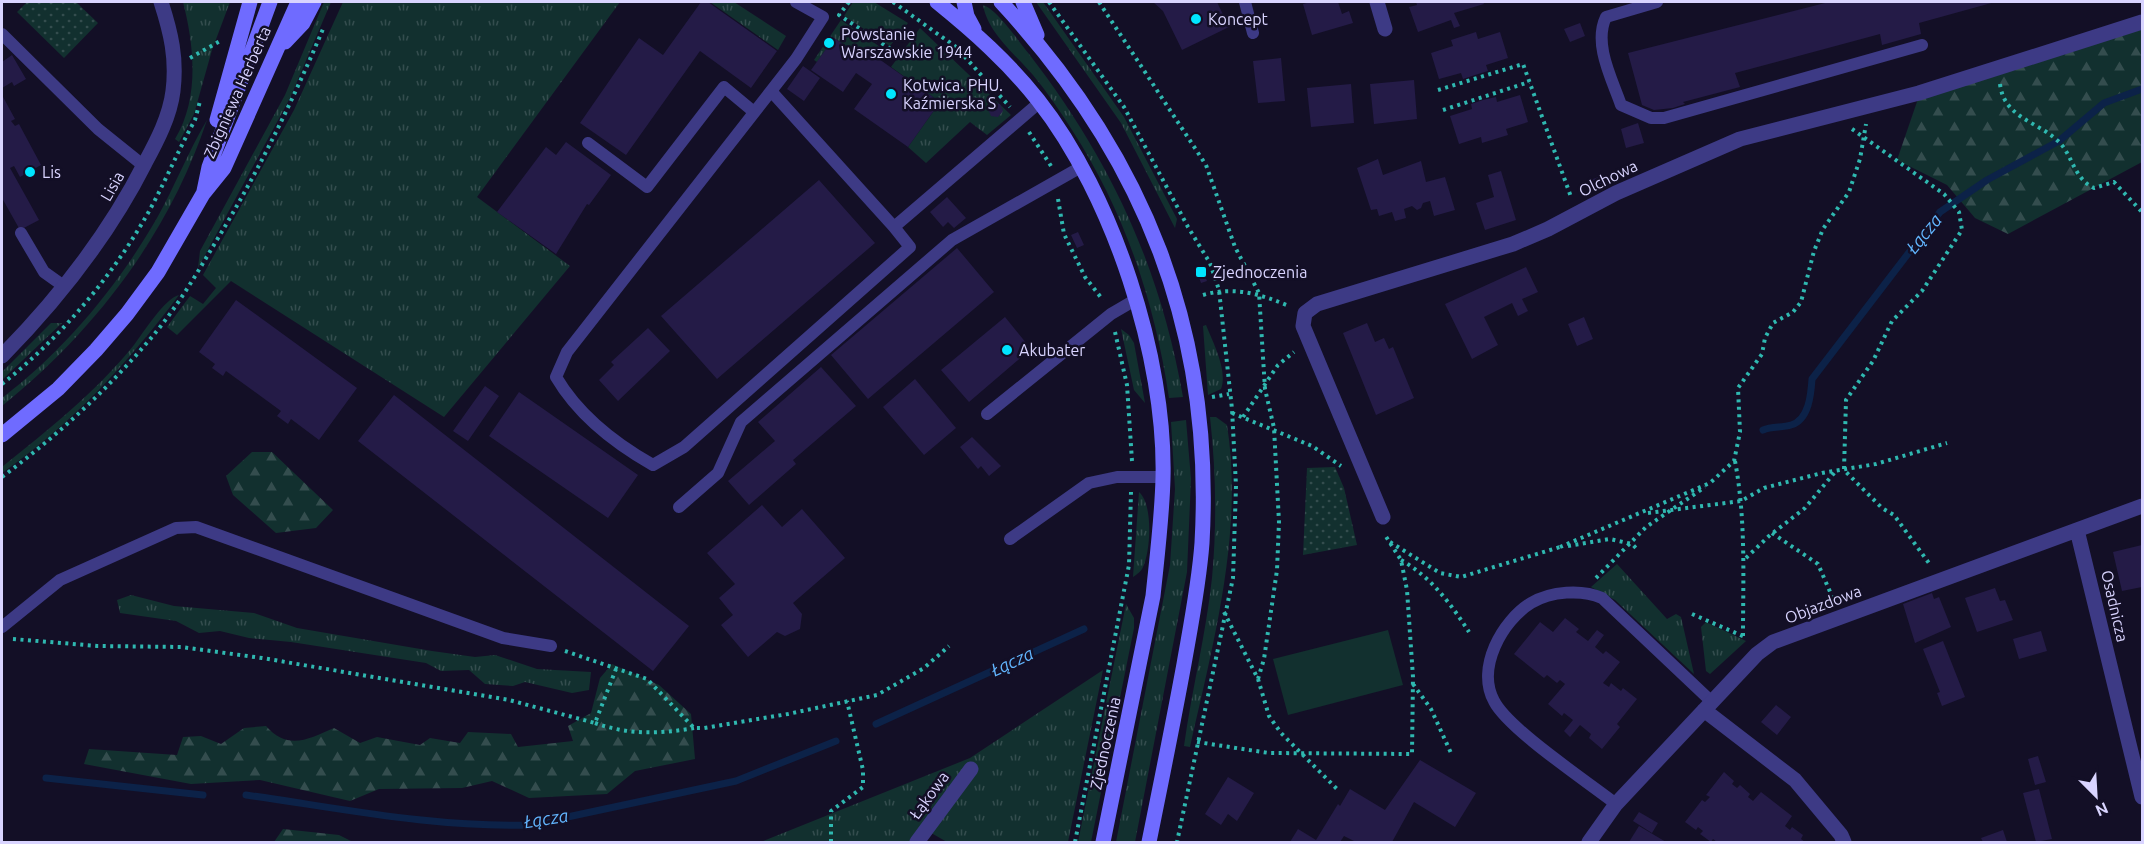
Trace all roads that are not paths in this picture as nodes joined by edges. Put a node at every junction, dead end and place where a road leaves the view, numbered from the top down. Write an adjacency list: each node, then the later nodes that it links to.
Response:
1 (162, 2): 27 (street, Lisia)
2 (250, 2): 26 (main road)
3 (270, 2): 26 (main road, Zbigniewa Herberta)
4 (298, 2): 21 (main road, Zbigniewa Herberta)
5 (314, 2): 21 (main road)
6 (796, 2): 22 (lane)
7 (937, 2): 18 (main road, Zjednoczenia)
8 (964, 2): 18 (main road)
9 (1001, 2): 19 (main road)
10 (1023, 2): 19 (main road)
11 (1245, 2): 16 (lane)
12 (1377, 2): 15 (street)
13 (1657, 2): 20 (lane)
14 (2142, 22): 40 (street, Olchowa)
15 (1385, 29)
16 (1253, 33)
17 (2, 34): 27 (lane)
18 (977, 34): 23 (main road, Zjednoczenia)
19 (1040, 43): 51 (main road)
20 (1922, 45)
21 (275, 53): 29 (main road, Zbigniewa Herberta)
22 (771, 91): 24 (lane); 30 (lane)
23 (1040, 102): 28 (main road, Zjednoczenia); 30 (lane)
24 (754, 112): 25 (lane); 30 (lane)
25 (588, 143)
26 (216, 146): 29 (main road, Zbigniewa Herberta)
27 (144, 166): 32 (street, Lisia)
28 (1081, 166): 33 (main road, Zjednoczenia); 39 (lane)
29 (204, 194): 36 (main road, Zbigniewa Herberta)
30 (894, 227)
31 (21, 233): 32 (lane)
32 (64, 287): 34 (street, Lisia)
33 (1135, 300): 35 (lane); 37 (main road, Zjednoczenia)
34 (2, 356)
35 (987, 414)
36 (2, 435)
37 (1163, 477): 42 (lane); 50 (main road, Zjednoczenia)
38 (2142, 506): 41 (street, Objazdowa)
39 (679, 507)
40 (1382, 523)
41 (2077, 530): 45 (street, Objazdowa); 47 (street, Osadnicza)
42 (1010, 539)
43 (2, 627): 44 (lane)
44 (551, 646)
45 (1708, 706): 48 (street, Objazdowa); 48 (lane); 53 (street)
46 (971, 769): 49 (street, Łąkowa)
47 (2142, 797)
48 (1616, 804): 52 (street, Objazdowa)
49 (917, 843)
50 (1103, 843)
51 (1149, 843)
52 (1589, 843)
53 (1844, 843)

